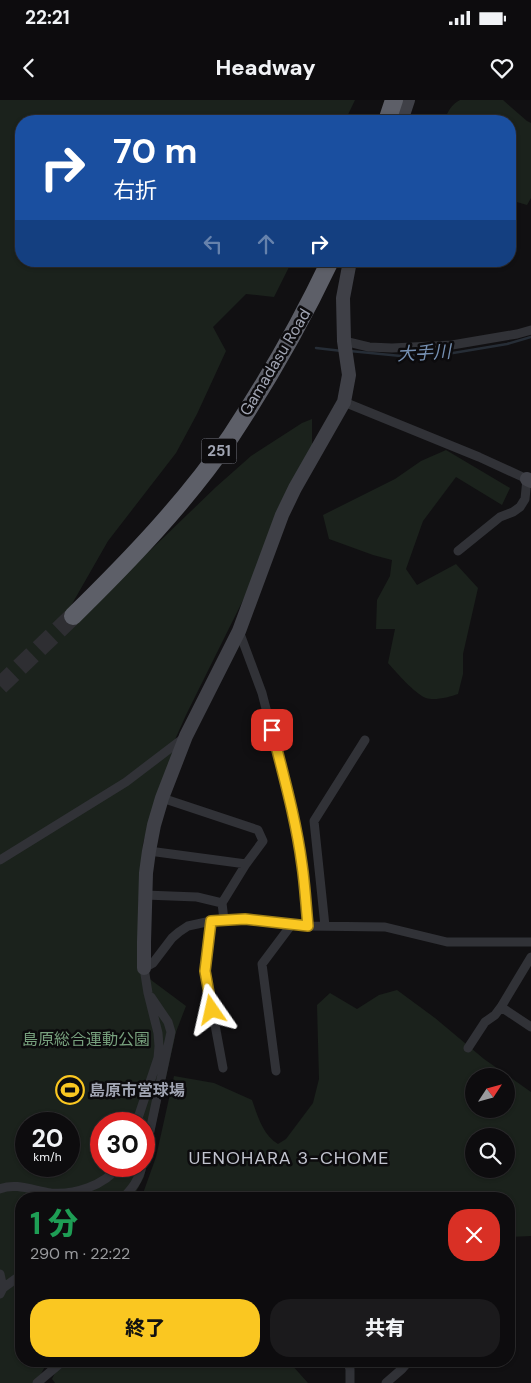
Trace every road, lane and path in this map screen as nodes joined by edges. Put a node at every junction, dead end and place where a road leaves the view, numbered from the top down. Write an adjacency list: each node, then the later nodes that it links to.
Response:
1 (394, 100): 3 (highway)
2 (408, 100): 4 (street)
3 (389, 115)
4 (403, 115)
5 (327, 267): 12 (highway, Gamadasu Road / 251)
6 (349, 267): 8 (street)
7 (531, 330): 8 (street)
8 (345, 348): 9 (street)
9 (344, 402): 10 (street); 13 (street)
10 (529, 480): 11 (street)
11 (458, 551)
12 (73, 616)
13 (240, 631): 14 (street); 25 (street)
14 (186, 736): 16 (street); 18 (street)
15 (365, 740): 26 (street)
16 (162, 798): 17 (street); 19 (street)
17 (149, 851): 19 (street); 20 (street)
18 (0, 860)
19 (246, 864): 21 (street)
20 (145, 895): 21 (street); 29 (street)
21 (222, 903): 22 (street)
22 (224, 920): 23 (street); 24 (street)
23 (211, 921): 29 (street); 34 (street)
24 (292, 924): 25 (street); 35 (street)
25 (308, 926): 26 (street)
26 (325, 926): 27 (street)
27 (531, 942)
28 (531, 957): 31 (street)
29 (144, 968): 30 (street)
30 (148, 993): 36 (street); 37 (street)
31 (501, 1007): 32 (street); 33 (street)
32 (531, 1027)
33 (468, 1048)
34 (223, 1068)
35 (276, 1071)
36 (140, 1112)
37 (154, 1112)
38 (108, 1177): 42 (street)
39 (139, 1177): 43 (street)
40 (0, 1189): 41 (street)
41 (46, 1192)
42 (70, 1192)
43 (128, 1192)
44 (0, 1274): 46 (street)
45 (15, 1282): 46 (street)
46 (2, 1291)
47 (56, 1367): 50 (street)
48 (349, 1367): 51 (street)
49 (403, 1367): 52 (street)
50 (39, 1382)
51 (350, 1383)
52 (386, 1383)

